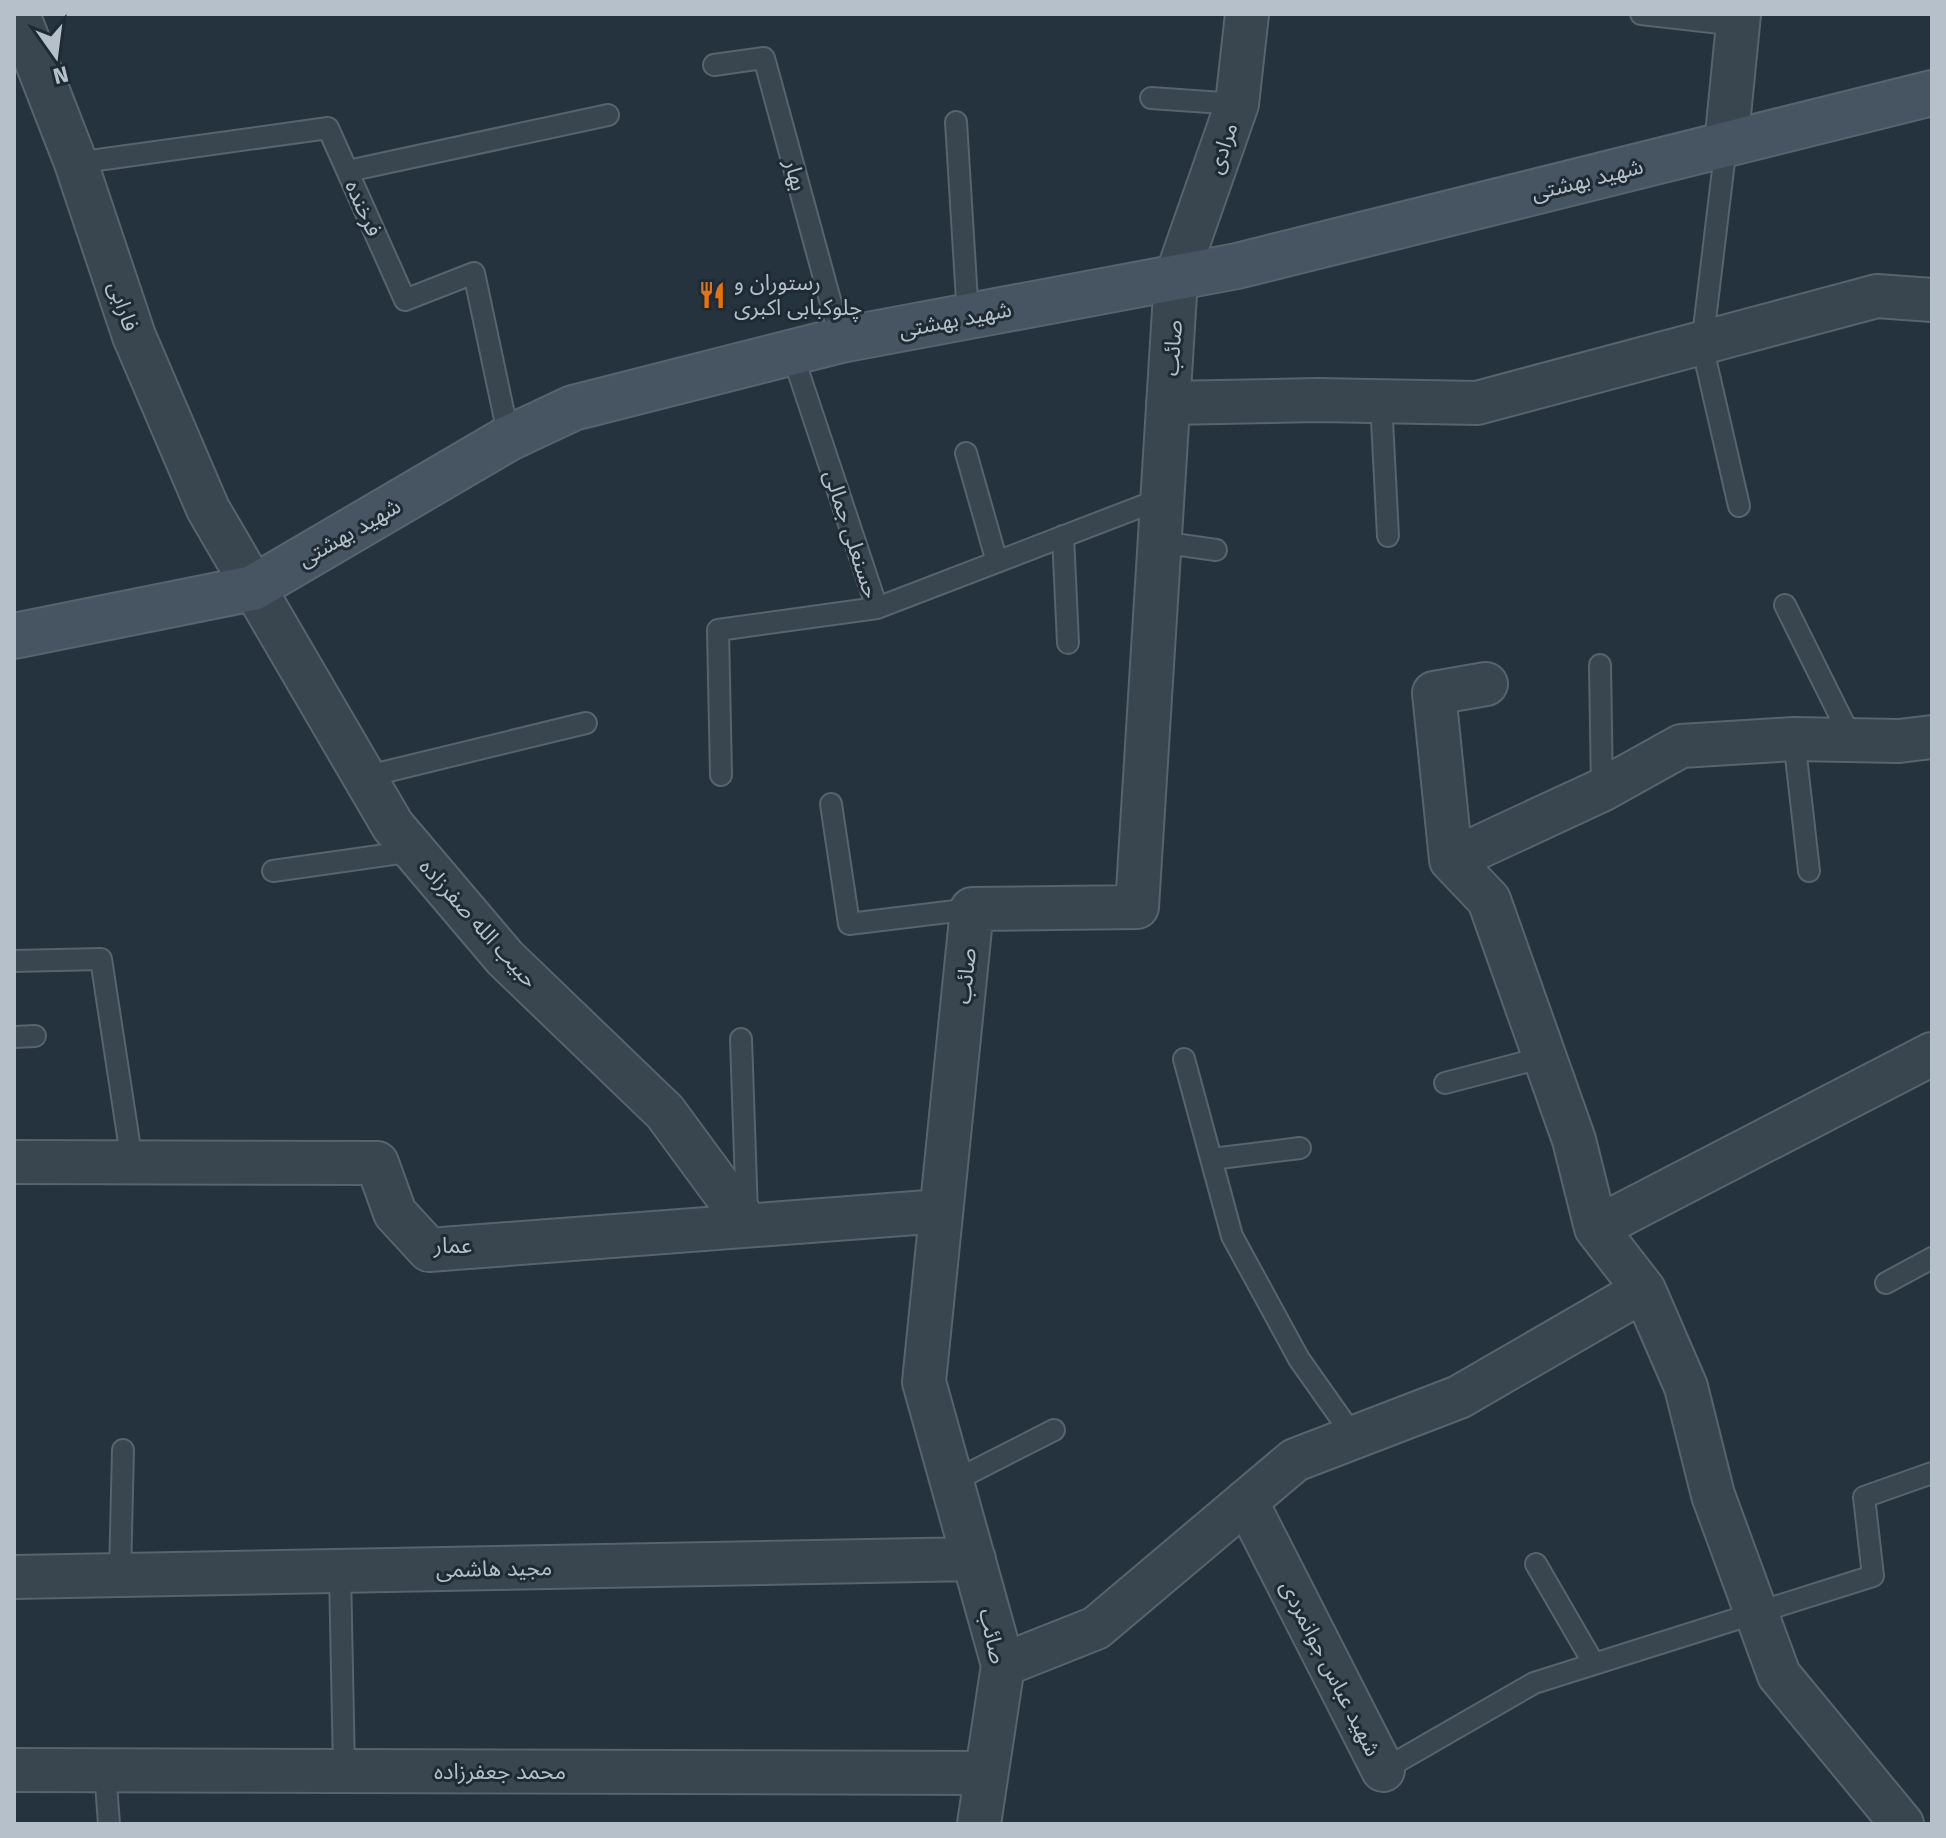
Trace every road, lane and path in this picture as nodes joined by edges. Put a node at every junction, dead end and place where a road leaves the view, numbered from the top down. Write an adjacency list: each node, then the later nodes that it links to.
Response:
1 (18, 14): 12 (street, فارابی)
2 (1247, 14): 8 (street, مرادی)
3 (1641, 14): 4 (lane)
4 (1738, 20): 11 (street)
5 (714, 65): 17 (lane, بهار)
6 (1932, 93): 11 (street, شهید بهشتی)
7 (1151, 98): 8 (lane)
8 (1237, 104): 14 (street, مرادی)
9 (608, 115): 13 (lane)
10 (956, 122): 16 (lane)
11 (1726, 145): 14 (street, شهید بهشتی); 18 (lane)
12 (76, 163): 13 (lane, فرخنده); 31 (street, فارابی)
13 (348, 171): 22 (lane, فرخنده)
14 (1176, 278): 16 (street, شهید بهشتی); 21 (street, صائب)
15 (1932, 300): 18 (street)
16 (968, 317): 17 (street, شهید بهشتی)
17 (841, 340): 19 (street, شهید بهشتی)
18 (1702, 345): 20 (street); 25 (lane)
19 (792, 353): 22 (street, شهید بهشتی); 33 (lane, حسنعلی جمالی)
20 (1381, 401): 21 (street); 27 (lane)
21 (1168, 403): 24 (street, صائب)
22 (509, 438): 31 (street, شهید بهشتی)
23 (966, 453): 30 (lane)
24 (1163, 498): 26 (lane); 28 (street, صائب)
25 (1739, 506)
26 (1063, 536): 30 (lane); 35 (lane)
27 (1388, 536)
28 (1160, 542): 29 (lane); 50 (street, صائب)
29 (1216, 550)
30 (997, 562): 33 (lane)
31 (253, 588): 34 (street, شهید بهشتی); 43 (street, حبیب الله صفرزاده)
32 (1785, 605): 41 (lane)
33 (877, 608): 42 (lane, حسنعلی جمالی)
34 (14, 636)
35 (1068, 643)
36 (1600, 665): 44 (lane)
37 (1486, 684): 47 (street)
38 (586, 723): 43 (lane)
39 (1932, 737): 41 (street)
40 (1794, 739): 41 (street); 44 (street); 49 (lane)
41 (1852, 740)
42 (721, 775)
43 (364, 777): 46 (street, حبیب الله صفرزاده)
44 (1602, 790): 47 (street)
45 (831, 804): 50 (lane)
46 (414, 851): 48 (lane); 62 (street, حبیب الله صفرزاده)
47 (1451, 860): 54 (street)
48 (273, 871)
49 (1809, 871)
50 (972, 909): 61 (street, صائب)
51 (14, 961): 60 (lane)
52 (741, 1039): 62 (lane)
53 (1932, 1054): 63 (street)
54 (1545, 1057): 56 (lane); 63 (street)
55 (1184, 1059): 58 (lane)
56 (1445, 1083)
57 (1300, 1148): 58 (lane)
58 (1212, 1159): 68 (lane)
59 (14, 1162): 60 (street, عمار)
60 (132, 1162): 62 (street, عمار)
61 (941, 1211): 62 (street, عمار); 71 (street, صائب)
62 (748, 1225)
63 (1596, 1228): 66 (street)
64 (1932, 1258): 65 (lane)
65 (1886, 1283)
66 (1644, 1290): 68 (street); 78 (street)
67 (1054, 1430): 71 (lane)
68 (1354, 1437): 72 (street)
69 (123, 1450): 76 (lane)
70 (1932, 1473): 78 (lane, شهید عباس جوانمردی)
71 (952, 1482): 73 (street, صائب)
72 (1246, 1501): 80 (street); 83 (street, شهید عباس جوانمردی)
73 (974, 1559): 75 (street, مجید هاشمی); 80 (street, صائب)
74 (1536, 1564): 79 (lane)
75 (340, 1571): 76 (street, مجید هاشمی); 84 (lane)
76 (120, 1575): 77 (street, مجید هاشمی)
77 (14, 1577)
78 (1757, 1613): 79 (lane, شهید عباس جوانمردی); 89 (street)
79 (1594, 1664): 83 (lane, شهید عباس جوانمردی)
80 (1003, 1665): 85 (street, صائب)
81 (14, 1770): 82 (street, محمد جعفرزاده)
82 (105, 1770): 84 (street, محمد جعفرزاده); 87 (lane)
83 (1383, 1770)
84 (344, 1771): 85 (street, محمد جعفرزاده)
85 (986, 1773): 88 (street, صائب)
86 (1932, 1817): 90 (street)
87 (109, 1824)
88 (979, 1824)
89 (1902, 1824)
90 (1910, 1824)

